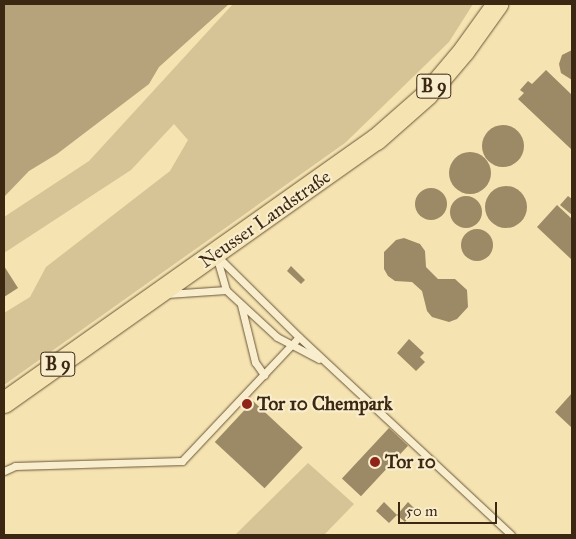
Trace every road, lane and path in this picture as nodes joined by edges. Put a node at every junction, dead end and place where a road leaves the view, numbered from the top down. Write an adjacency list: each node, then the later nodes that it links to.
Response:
1 (497, 4): 2 (main road, Neusser Landstraße / B 9)
2 (216, 254): 3 (lane); 4 (main road, Neusser Landstraße / B 9); 6 (lane)
3 (226, 290): 4 (lane); 5 (lane)
4 (158, 294): 10 (main road, Neusser Landstraße / B 9)
5 (240, 304): 7 (lane); 9 (lane)
6 (299, 337): 7 (lane); 8 (lane)
7 (292, 346): 8 (lane); 9 (lane)
8 (324, 360): 12 (lane)
9 (264, 375): 11 (lane)
10 (4, 402)
11 (4, 471)
12 (511, 535)

